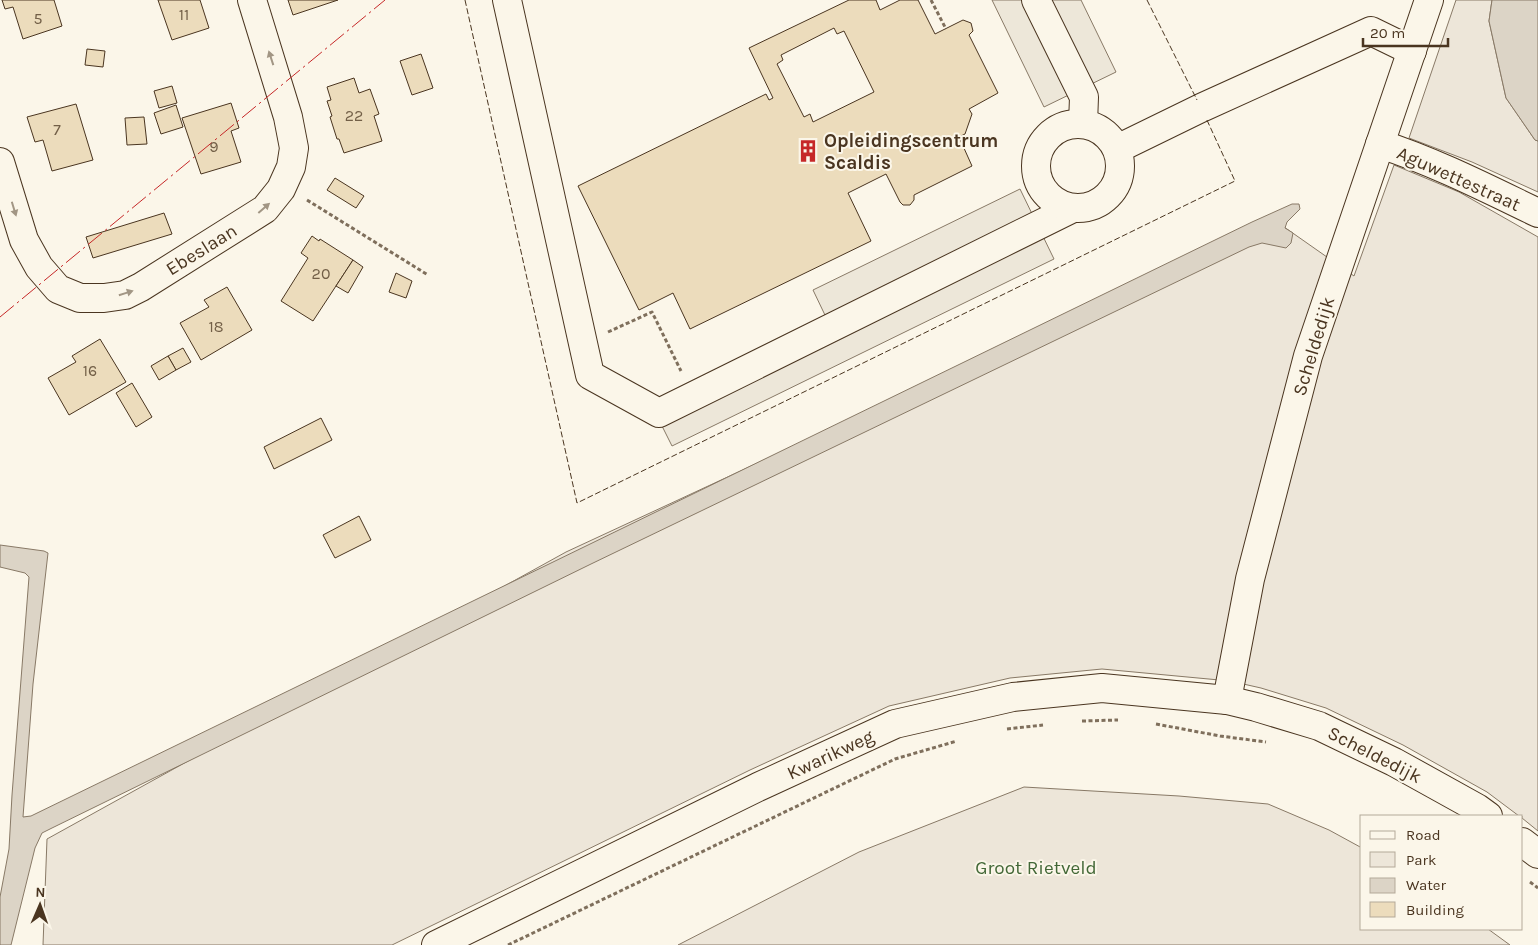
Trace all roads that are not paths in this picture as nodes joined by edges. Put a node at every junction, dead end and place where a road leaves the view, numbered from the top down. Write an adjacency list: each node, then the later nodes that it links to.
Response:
1 (252, 0): 9 (street, Ebeslaan, one-way to 1)
2 (507, 0): 10 (street)
3 (1036, 0): 6 (street)
4 (1429, 0): 5 (street, Scheldedijk)
5 (1412, 51): 7 (street, Scheldedijk); 8 (street)
6 (1083, 124): 8 (street); 10 (street)
7 (1380, 144): 11 (street, Aguwettestraat); 12 (street, Scheldedijk)
8 (1117, 149): 10 (street)
9 (0, 162)
10 (1073, 208)
11 (1538, 213)
12 (1227, 700): 13 (street, Kwarikweg); 17 (street, Kwarikweg)
13 (1256, 706): 14 (street, Scheldedijk)
14 (1486, 815)
15 (1523, 843): 16 (street)
16 (1538, 854)
17 (436, 945)

